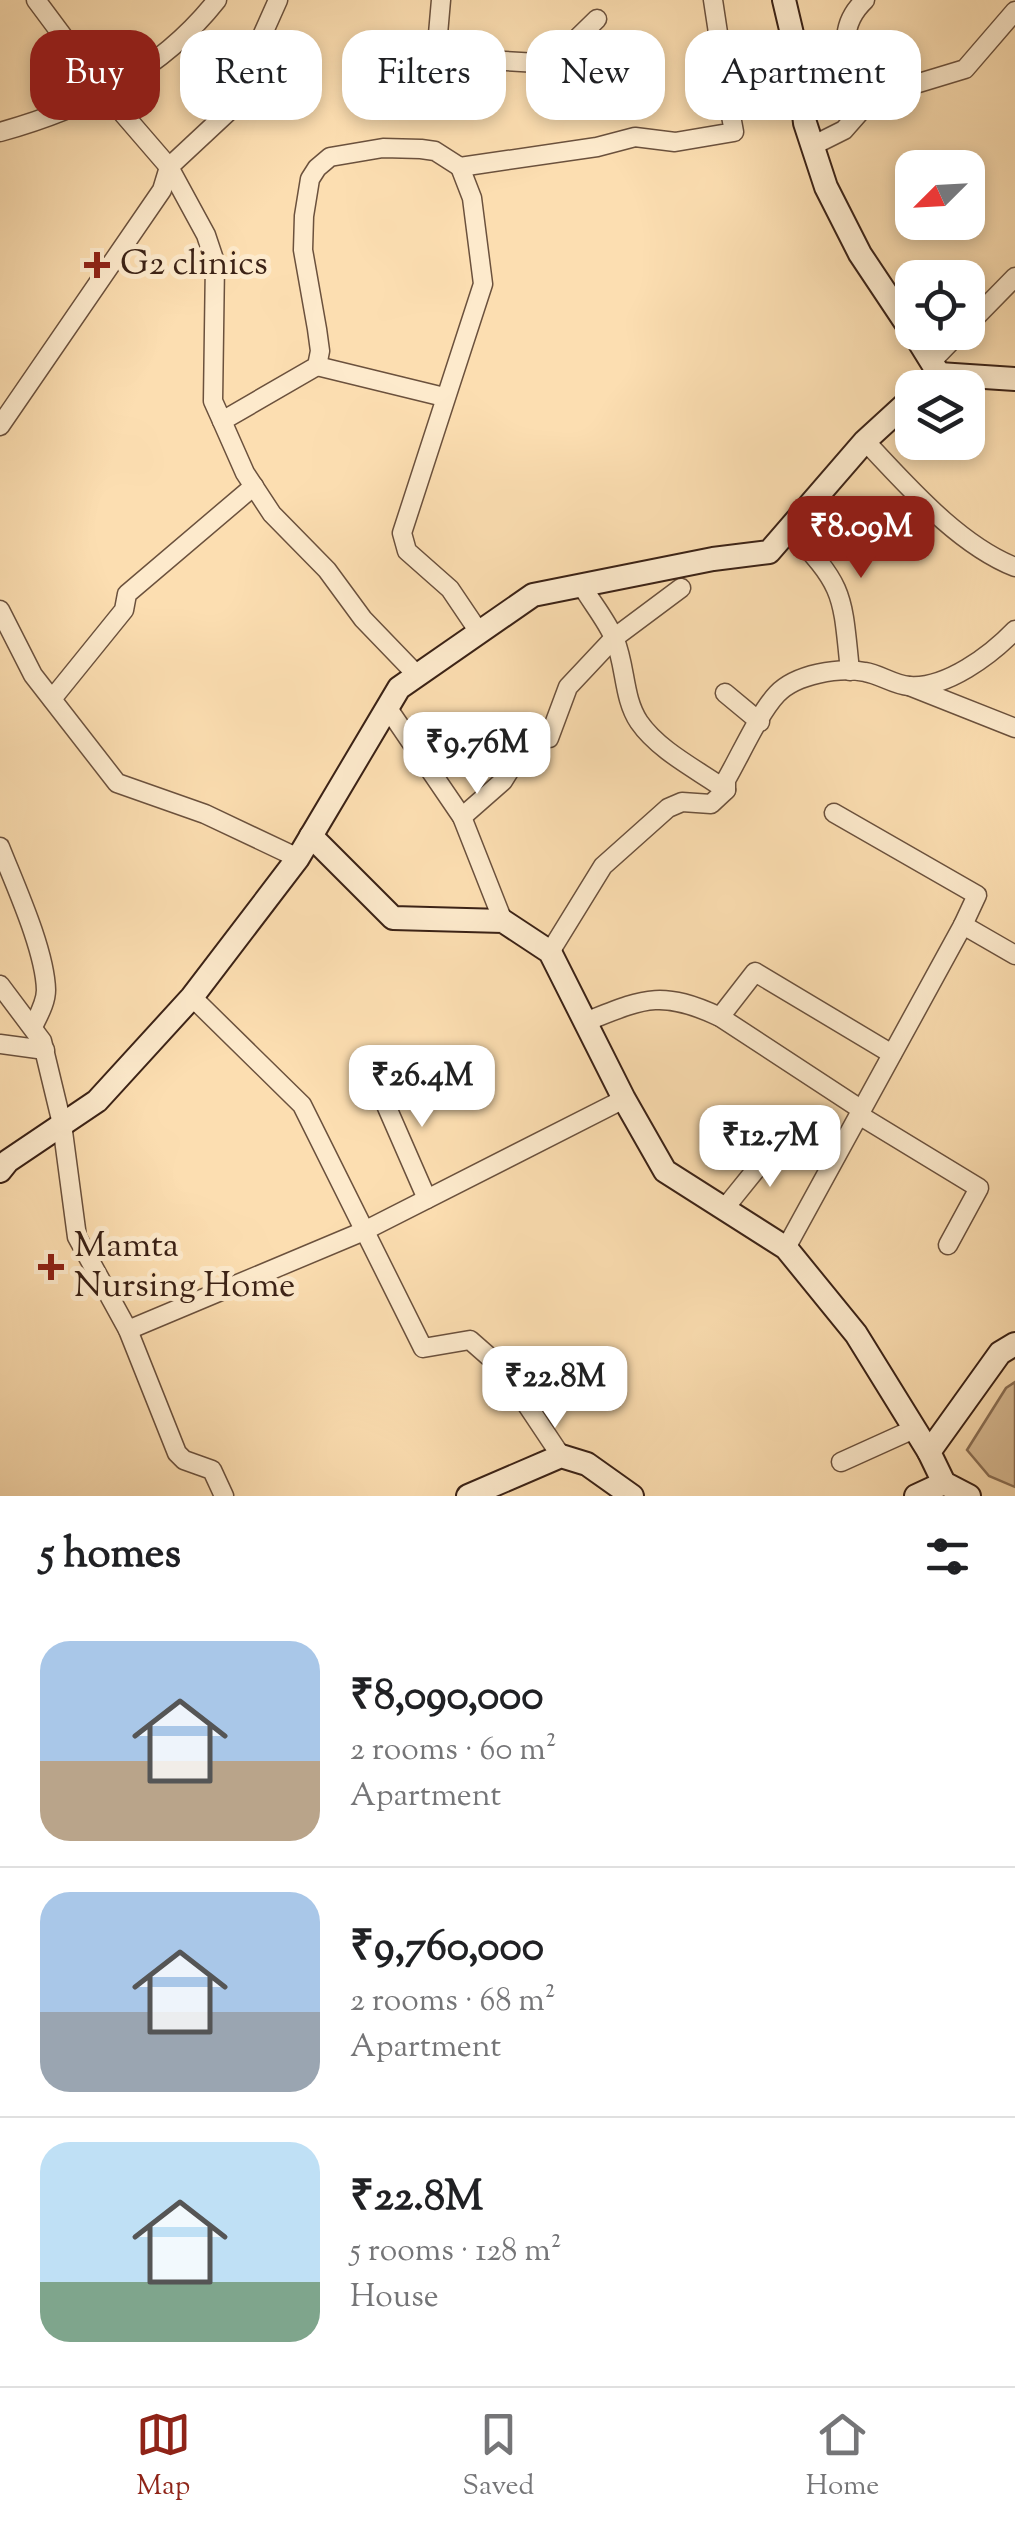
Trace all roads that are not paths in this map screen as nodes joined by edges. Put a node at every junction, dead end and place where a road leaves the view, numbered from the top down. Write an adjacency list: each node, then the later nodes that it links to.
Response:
1 (36, 0): 10 (street)
2 (217, 0): 14 (street)
3 (278, 0): 24 (street)
4 (441, 0): 9 (street)
5 (714, 0): 11 (street)
6 (784, 0): 12 (street)
7 (866, 0): 13 (street)
8 (1015, 11): 15 (street)
9 (597, 19)
10 (58, 30)
11 (718, 30)
12 (791, 30)
13 (847, 30)
14 (160, 59)
15 (921, 82)
16 (33, 120): 21 (street)
17 (128, 120): 24 (street)
18 (732, 120): 23 (street)
19 (805, 120): 22 (street)
20 (853, 120): 22 (street)
21 (0, 132)
22 (812, 146): 26 (street)
23 (460, 166): 28 (street); 31 (street)
24 (169, 167): 33 (street); 34 (street)
25 (1015, 277): 27 (street)
26 (895, 306)
27 (985, 308)
28 (317, 366): 31 (street); 33 (street)
29 (985, 378): 30 (street)
30 (1015, 380)
31 (444, 398): 43 (street)
32 (895, 414): 35 (street)
33 (222, 421): 36 (street)
34 (0, 426)
35 (865, 441): 37 (street); 38 (street)
36 (254, 486): 46 (street); 49 (street)
37 (789, 529): 39 (street); 45 (street)
38 (1015, 567)
39 (582, 586): 43 (street); 44 (street)
40 (681, 588): 44 (street)
41 (0, 611): 49 (street)
42 (1015, 630): 47 (street)
43 (480, 632): 46 (street)
44 (614, 638): 53 (street); 55 (street)
45 (850, 672): 47 (street); 51 (street)
46 (417, 675): 50 (street)
47 (909, 686): 52 (street)
48 (725, 693): 51 (street)
49 (52, 699): 58 (street)
50 (387, 707): 55 (street); 56 (street)
51 (760, 722): 53 (street)
52 (1015, 728)
53 (726, 790): 61 (street)
54 (834, 814): 60 (street)
55 (462, 817): 59 (street)
56 (312, 836): 58 (street); 59 (street)
57 (0, 847): 67 (street)
58 (298, 858): 64 (street)
59 (503, 921): 61 (street)
60 (963, 924): 62 (street); 70 (street)
61 (550, 952): 66 (street)
62 (1015, 955)
63 (0, 985): 67 (street)
64 (192, 997): 74 (street); 79 (street)
65 (720, 1017): 66 (street); 70 (street); 73 (street)
66 (584, 1022): 72 (street)
67 (33, 1027): 69 (street)
68 (0, 1044): 69 (street)
69 (45, 1050): 74 (street)
70 (892, 1054): 73 (street)
71 (374, 1080): 77 (street)
72 (624, 1099): 77 (street); 78 (street)
73 (860, 1112): 80 (street); 81 (street)
74 (62, 1124): 76 (street); 82 (street)
75 (779, 1141): 78 (street)
76 (0, 1171)
77 (426, 1199): 79 (street)
78 (724, 1209): 81 (street)
79 (364, 1230): 82 (street); 86 (street)
80 (948, 1245)
81 (786, 1248): 84 (street)
82 (128, 1330): 89 (street)
83 (1015, 1344): 85 (street)
84 (914, 1429): 85 (street); 87 (street)
85 (929, 1452): 88 (street)
86 (561, 1456): 90 (street); 91 (street)
87 (841, 1462)
88 (944, 1483): 92 (street); 93 (street)
89 (224, 1496)
90 (468, 1496)
91 (632, 1496)
92 (916, 1496)
93 (969, 1496)

